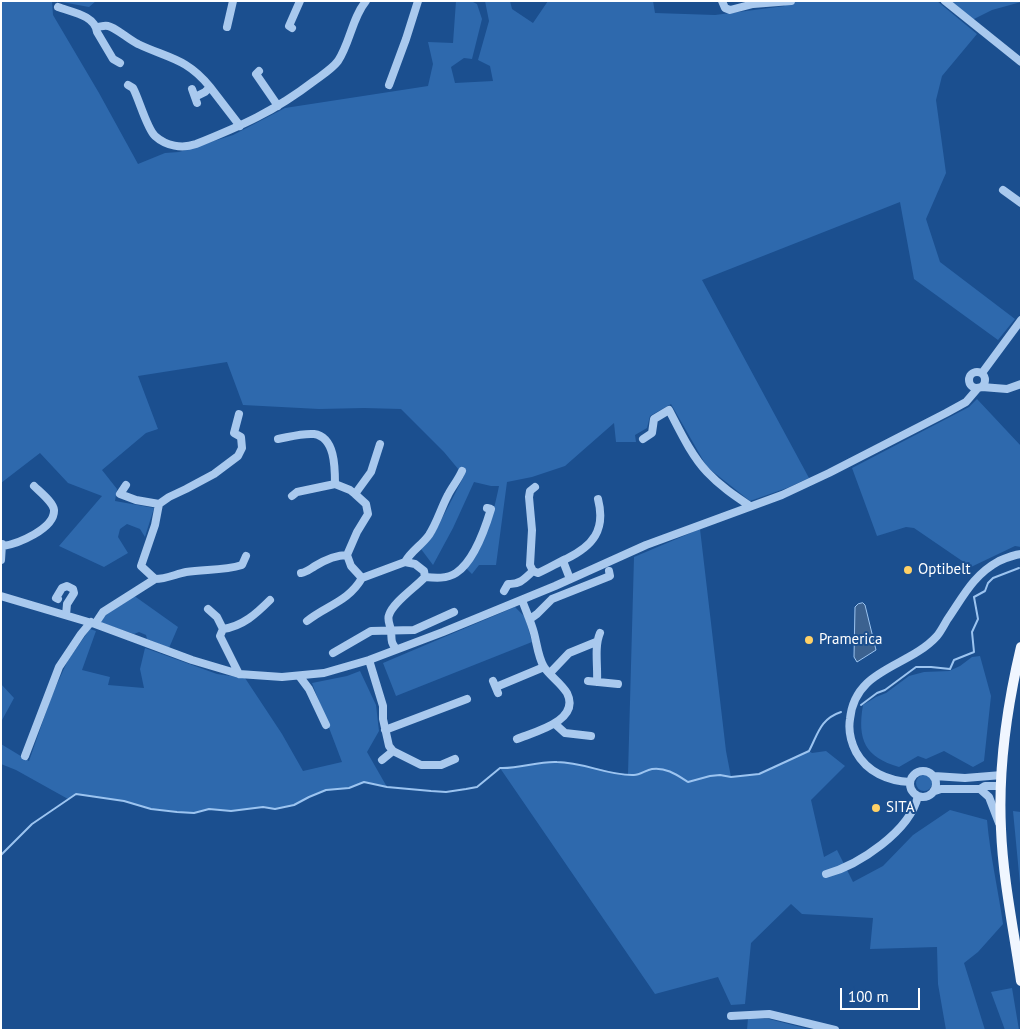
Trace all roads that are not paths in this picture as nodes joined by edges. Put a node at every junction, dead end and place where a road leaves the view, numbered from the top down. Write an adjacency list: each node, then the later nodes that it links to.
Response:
1 (233, 1): 10 (street)
2 (300, 1): 11 (street)
3 (366, 1): 19 (street)
4 (418, 1): 15 (street)
5 (722, 1): 6 (street)
6 (790, 1)
7 (944, 1): 12 (street)
8 (58, 7): 9 (street)
9 (96, 27): 13 (street); 17 (street)
10 (227, 27)
11 (292, 28)
12 (1021, 62)
13 (120, 63)
14 (259, 71): 19 (street)
15 (388, 85)
16 (128, 86): 20 (street)
17 (210, 87): 18 (street); 20 (street)
18 (192, 89)
19 (278, 106): 20 (street)
20 (240, 126)
21 (1003, 190): 22 (street)
22 (1021, 203)
23 (1021, 320): 24 (street)
24 (982, 382): 25 (street); 25 (street); 26 (street); 27 (street)
25 (970, 383): 27 (street)
26 (1021, 384)
27 (955, 407): 43 (street)
28 (238, 414): 42 (street)
29 (278, 439): 33 (street)
30 (643, 439): 43 (street)
31 (380, 444): 37 (street)
32 (462, 471): 51 (street)
33 (336, 484): 37 (street); 39 (street)
34 (126, 485): 42 (street)
35 (34, 486): 38 (street)
36 (535, 488): 52 (street)
37 (355, 494): 47 (street)
38 (43, 496): 41 (street); 45 (street)
39 (292, 496)
40 (598, 499): 50 (street)
41 (36, 502)
42 (159, 504): 57 (street)
43 (750, 506): 58 (street)
44 (487, 508): 55 (street)
45 (2, 544): 49 (street)
46 (1021, 554): 97 (street)
47 (347, 555): 54 (street); 56 (street)
48 (246, 556): 57 (street)
49 (1, 560)
50 (563, 561): 52 (street); 58 (street)
51 (405, 562): 55 (street); 56 (street)
52 (533, 571): 59 (street)
53 (609, 571): 67 (street)
54 (301, 573)
55 (425, 577): 71 (street)
56 (362, 578): 68 (street)
57 (155, 579): 69 (street)
58 (570, 579): 63 (street)
59 (504, 591)
60 (1, 596): 66 (street)
61 (58, 599): 66 (street)
62 (270, 600): 70 (street)
63 (522, 600): 67 (street); 75 (street)
64 (208, 609): 70 (street)
65 (454, 612): 71 (street)
66 (66, 615): 69 (street)
67 (530, 619): 78 (street)
68 (306, 621)
69 (93, 623): 79 (street); 92 (street)
70 (223, 629): 79 (street)
71 (391, 631): 75 (street); 76 (street)
72 (600, 633): 73 (street)
73 (596, 642): 78 (street); 82 (street)
74 (1021, 647): 96 (main road)
75 (396, 649): 77 (street)
76 (333, 653)
77 (369, 660): 80 (street); 88 (street)
78 (547, 670): 84 (street); 86 (street)
79 (239, 674): 80 (street)
80 (300, 677): 87 (street)
81 (588, 681): 82 (street)
82 (597, 682): 83 (street)
83 (618, 684)
84 (496, 687)
85 (467, 699): 88 (street)
86 (555, 724): 89 (street); 90 (street)
87 (326, 725)
88 (385, 730): 91 (street)
89 (591, 736)
90 (516, 739)
91 (393, 752): 93 (street); 94 (street)
92 (25, 756)
93 (455, 759)
94 (382, 760)
95 (934, 776): 96 (street); 97 (street); 99 (street)
96 (1001, 780): 98 (street); 101 (main road)
97 (910, 782): 100 (street)
98 (980, 789): 99 (street); 101 (street)
99 (934, 791): 100 (street)
100 (918, 796): 102 (street)
101 (1001, 828): 103 (main road)
102 (826, 874)
103 (1021, 982)
104 (731, 1016): 105 (street)
105 (835, 1030)

